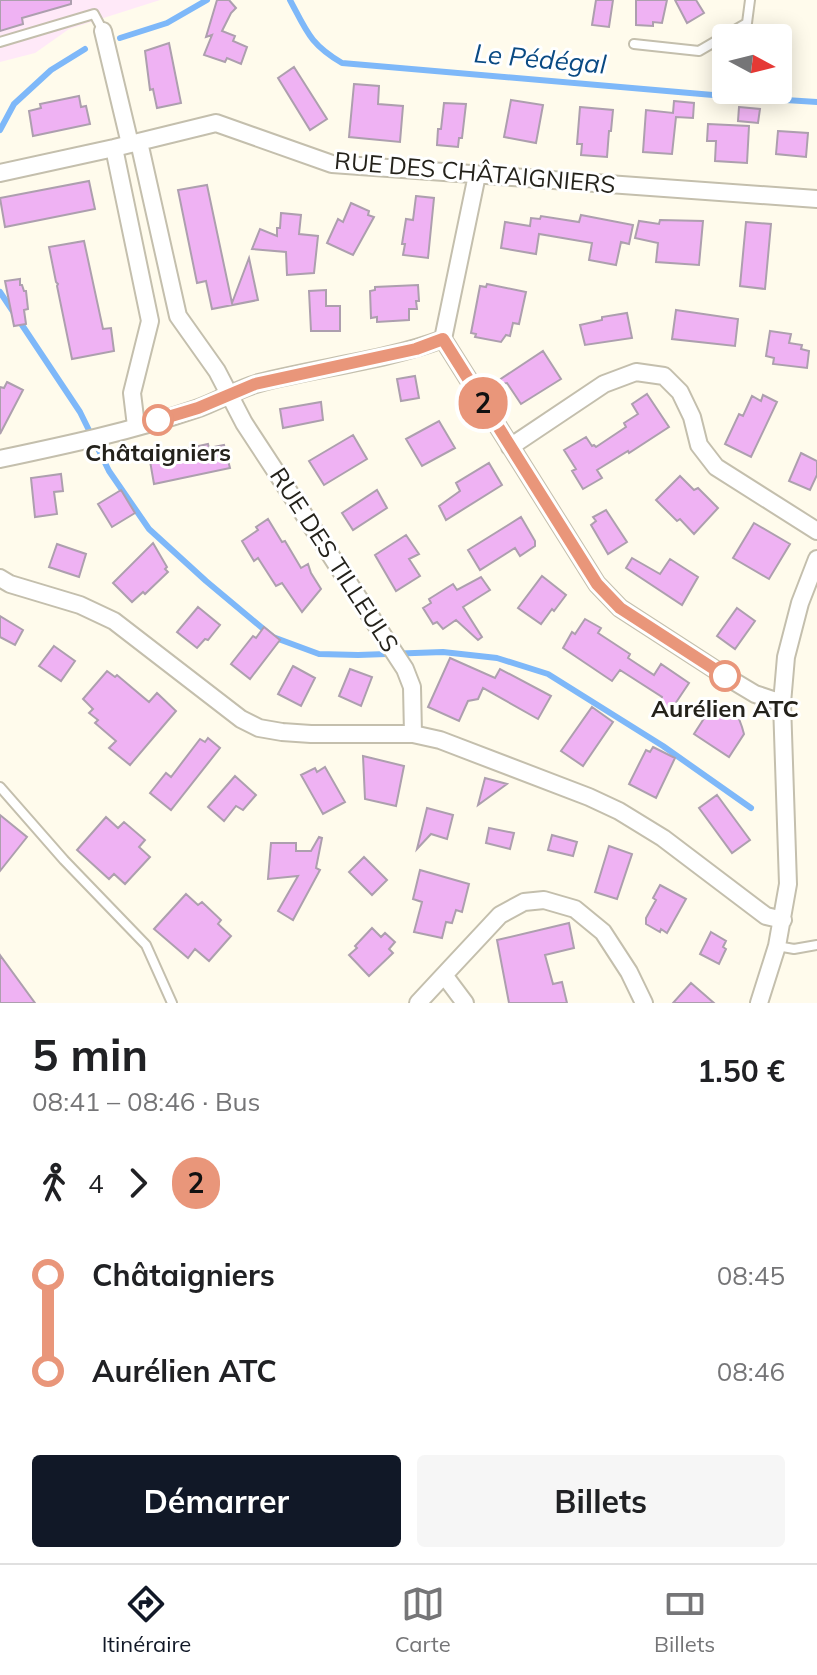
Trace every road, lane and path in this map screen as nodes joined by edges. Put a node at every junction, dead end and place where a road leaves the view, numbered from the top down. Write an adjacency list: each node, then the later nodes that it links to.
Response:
1 (750, 0): 4 (lane)
2 (103, 31): 3 (lane); 5 (street)
3 (0, 42)
4 (634, 44)
5 (128, 145): 6 (street, RUE DES CHÂTAIGNIERS); 7 (street, RUE DES CHÂTAIGNIERS); 9 (street); 10 (street)
6 (0, 173)
7 (477, 175): 8 (street, RUE DES CHÂTAIGNIERS); 11 (street)
8 (817, 199)
9 (178, 316): 10 (street); 12 (street, RUE DES TILLEULS)
10 (150, 321): 13 (street)
11 (443, 339): 12 (street); 14 (street)
12 (229, 394): 13 (street); 20 (street, RUE DES TILLEULS)
13 (136, 426): 15 (street)
14 (510, 447): 16 (street); 19 (street)
15 (0, 459)
16 (817, 531)
17 (817, 559): 19 (street)
18 (0, 578): 20 (street)
19 (782, 703): 22 (street)
20 (413, 734): 22 (street)
21 (0, 787): 26 (lane)
22 (783, 920): 24 (street)
23 (817, 945): 24 (lane)
24 (777, 946): 30 (street)
25 (444, 975): 27 (street); 28 (street); 29 (street)
26 (172, 1003)
27 (418, 1003)
28 (465, 1003)
29 (644, 1003)
30 (759, 1003)

